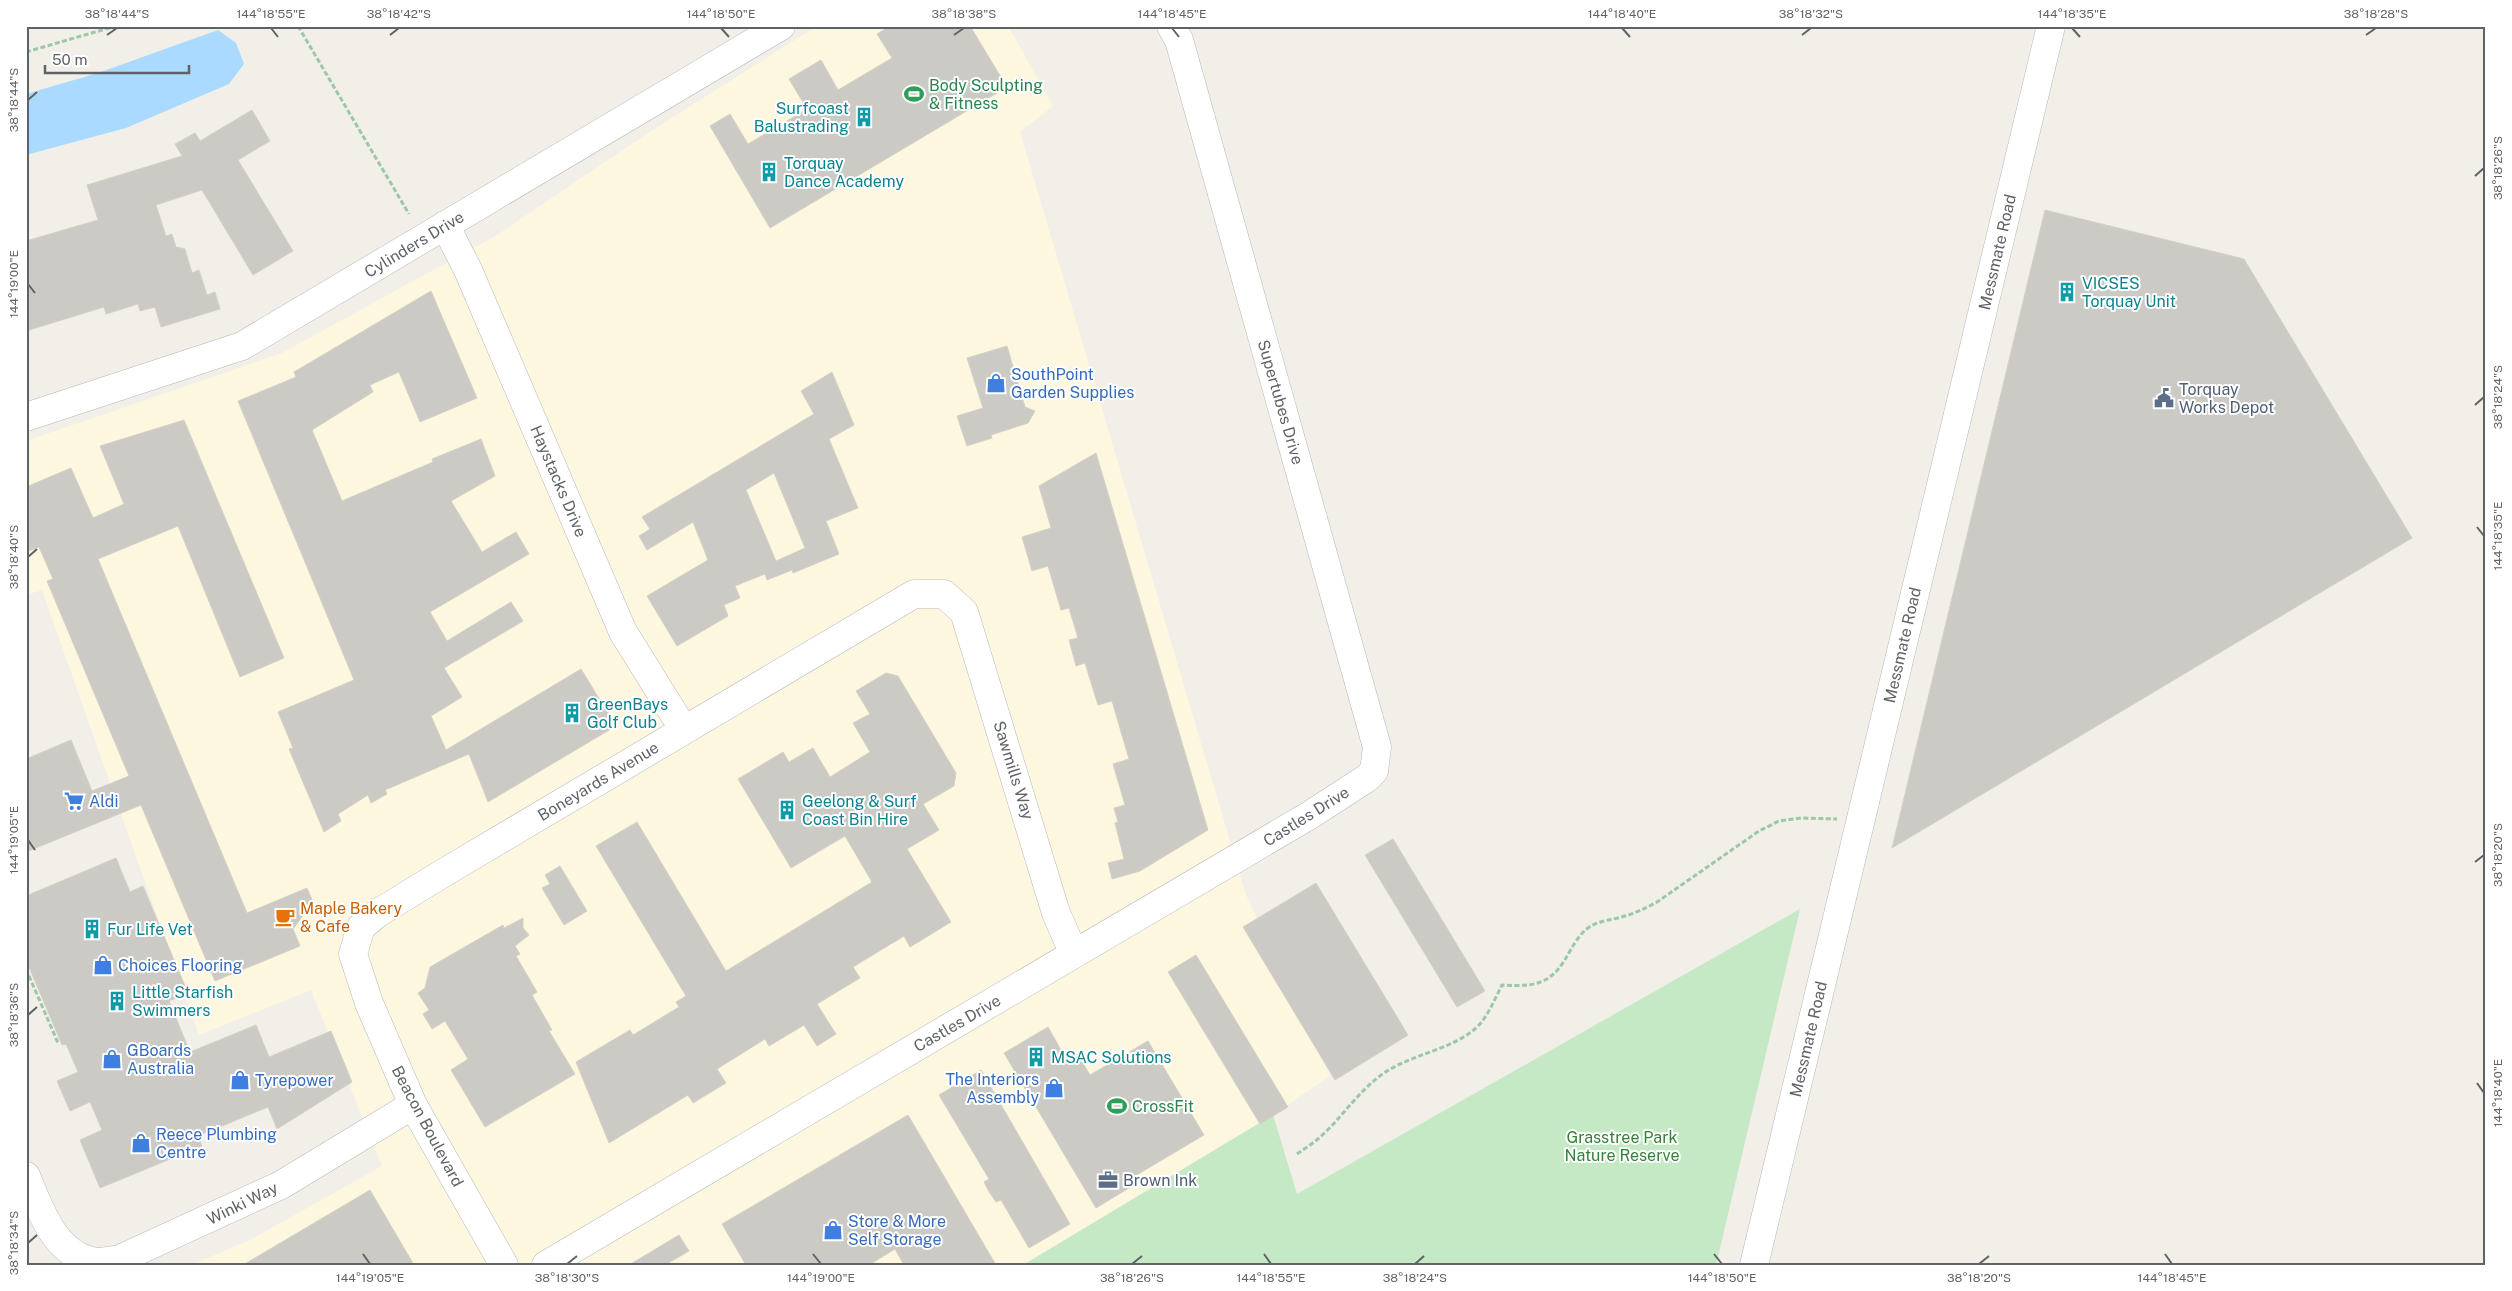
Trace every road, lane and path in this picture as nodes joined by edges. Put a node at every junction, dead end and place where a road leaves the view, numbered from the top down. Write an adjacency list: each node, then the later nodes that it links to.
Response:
1 (116, 26): 6 (path)
2 (298, 26): 7 (path)
3 (781, 26): 8 (street, Cylinders Drive)
4 (1171, 26): 12 (street, Supertubes Drive)
5 (2051, 26): 13 (street, Messmate Road)
6 (26, 52)
7 (409, 214)
8 (445, 225): 9 (street, Cylinders Drive); 11 (street, Haystacks Drive)
9 (26, 417)
10 (944, 594): 11 (street, Boneyards Avenue); 15 (street, Sawmills Way)
11 (684, 730): 14 (street, Boneyards Avenue)
12 (1367, 778): 15 (street, Castles Drive)
13 (1860, 823): 20 (path); 25 (street, Messmate Road)
14 (352, 954): 19 (street, Beacon Boulevard)
15 (1074, 954): 24 (street, Castles Drive)
16 (26, 969): 17 (path)
17 (27, 974): 18 (path)
18 (58, 1043)
19 (413, 1105): 22 (street, Winki Way); 23 (street, Beacon Boulevard)
20 (1297, 1154)
21 (26, 1176): 22 (street, Winki Way)
22 (58, 1254)
23 (504, 1265)
24 (546, 1265)
25 (1754, 1265)

